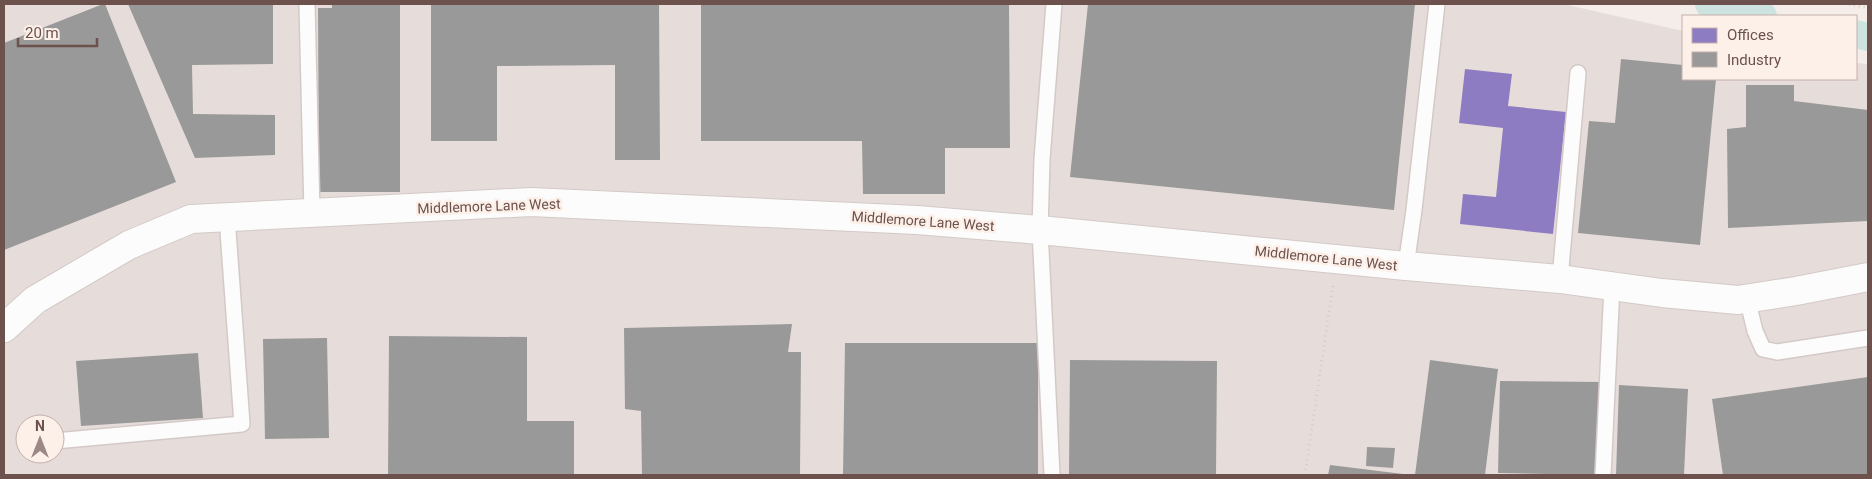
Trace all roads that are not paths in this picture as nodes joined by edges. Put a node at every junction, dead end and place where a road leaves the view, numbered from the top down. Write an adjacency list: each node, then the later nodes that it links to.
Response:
1 (307, 4): 5 (lane)
2 (1054, 4): 7 (lane)
3 (1438, 4): 8 (lane)
4 (1578, 73): 10 (lane)
5 (312, 213): 6 (street, Middlemore Lane West); 7 (street, Middlemore Lane West)
6 (226, 217): 13 (street, Middlemore Lane West); 15 (lane)
7 (1040, 230): 8 (street, Middlemore Lane West); 16 (lane)
8 (1406, 266): 10 (street, Middlemore Lane West)
9 (1868, 277): 12 (street, Middlemore Lane West)
10 (1560, 279): 11 (street, Middlemore Lane West)
11 (1612, 286): 12 (street, Middlemore Lane West); 17 (lane)
12 (1748, 298): 14 (lane)
13 (4, 328)
14 (1868, 338)
15 (65, 440)
16 (1052, 475)
17 (1603, 475)

